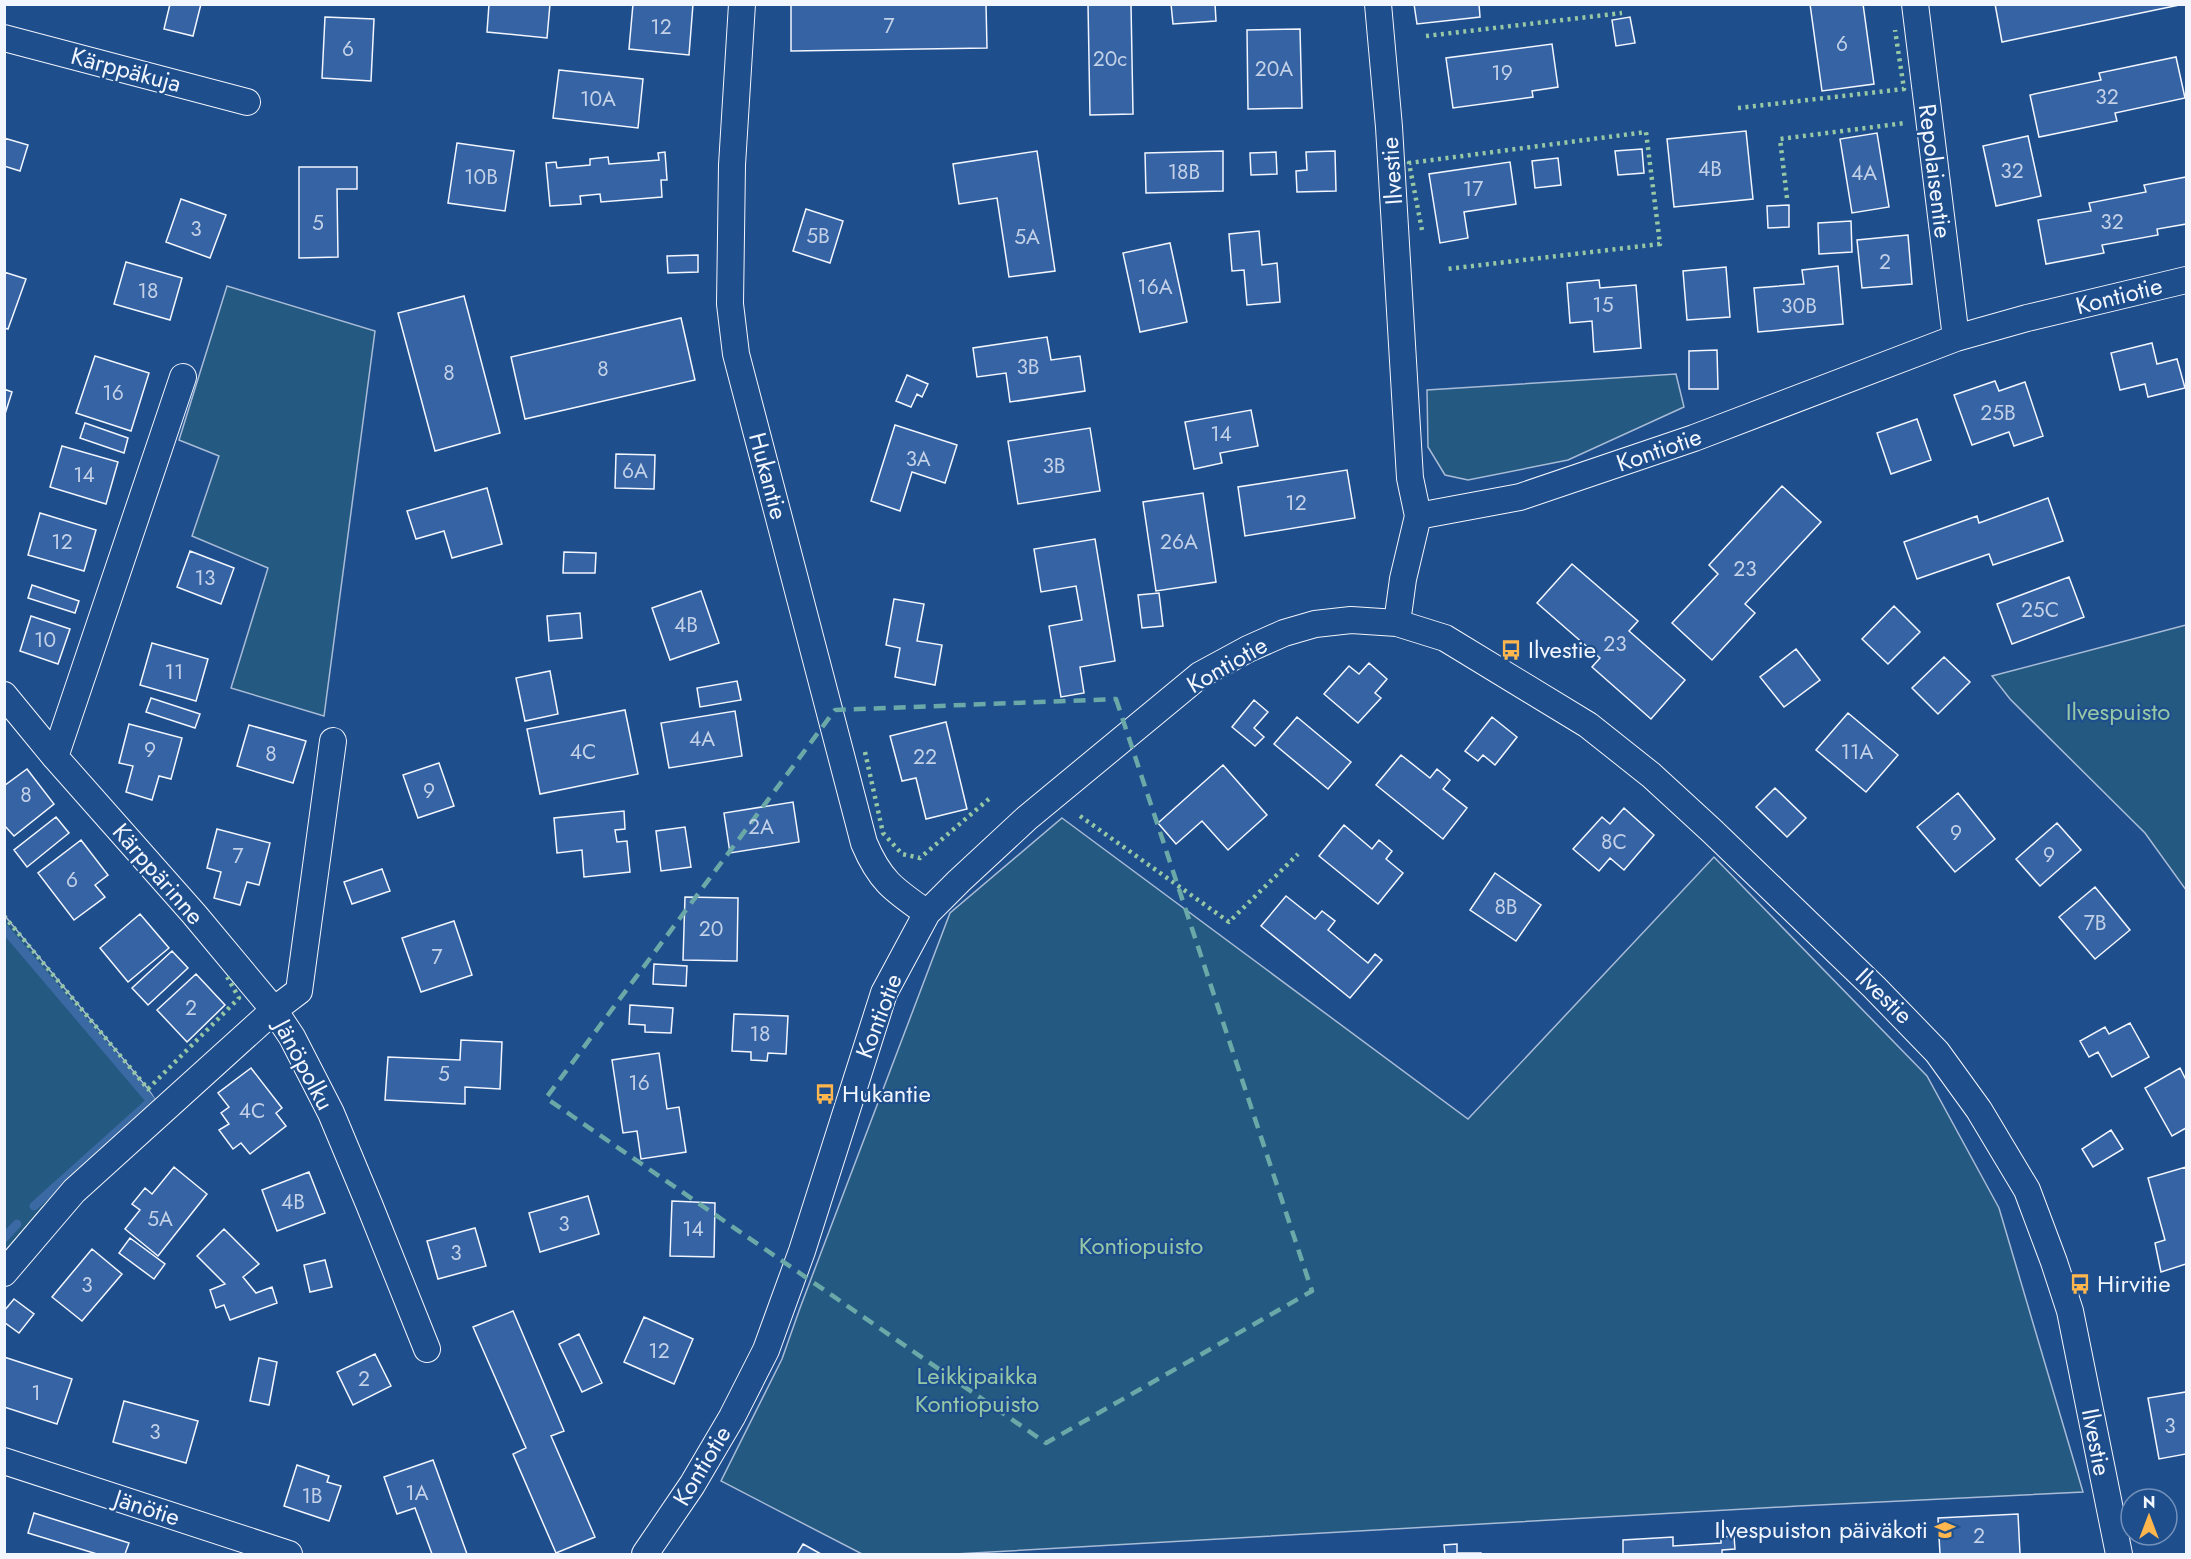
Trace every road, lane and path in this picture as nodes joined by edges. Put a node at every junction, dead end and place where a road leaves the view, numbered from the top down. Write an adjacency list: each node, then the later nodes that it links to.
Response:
1 (742, 4): 14 (street, Hukantie)
2 (1378, 4): 9 (street, Ilvestie)
3 (1916, 4): 7 (street, Repolaisentie)
4 (4, 38): 5 (street, Kärppäkuja)
5 (247, 102)
6 (2187, 280): 7 (street, Kontiotie)
7 (1956, 338): 9 (street, Kontiotie)
8 (183, 378): 13 (street)
9 (1419, 516): 10 (street)
10 (1397, 623): 14 (street, Kontiotie); 21 (street, Ilvestie)
11 (4, 695): 13 (street, Kärppärinne)
12 (333, 741): 15 (street, Jänöpolku)
13 (55, 757): 15 (street, Kärppärinne)
14 (927, 914): 20 (street, Kontiotie)
15 (274, 1010): 16 (street); 17 (street, Jänöpolku)
16 (4, 1273)
17 (427, 1349)
18 (4, 1461): 19 (street, Jänötie)
19 (289, 1554)
20 (645, 1554)
21 (2119, 1554)

